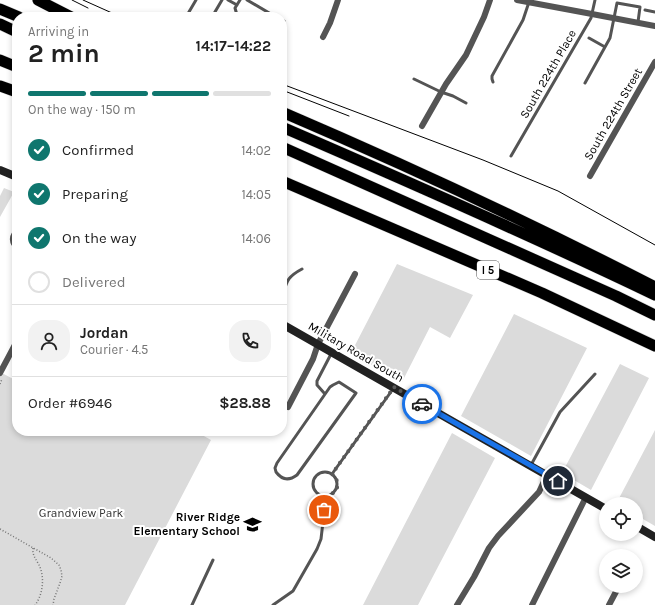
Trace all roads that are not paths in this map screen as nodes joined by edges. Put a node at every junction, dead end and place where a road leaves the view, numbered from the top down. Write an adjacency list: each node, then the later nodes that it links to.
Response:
1 (38, 0): 15 (highway)
2 (196, 0): 16 (lane)
3 (221, 0): 17 (lane)
4 (228, 0): 12 (lane)
5 (240, 0): 12 (lane)
6 (246, 0): 19 (lane)
7 (338, 0): 28 (street)
8 (490, 0): 39 (street)
9 (517, 0): 11 (street)
10 (595, 0): 22 (lane, South 224th Place)
11 (526, 1): 22 (street); 35 (lane)
12 (237, 5): 18 (lane)
13 (0, 9): 21 (highway)
14 (645, 10): 20 (lane)
15 (61, 12)
16 (189, 12)
17 (215, 12)
18 (236, 12)
19 (267, 12)
20 (655, 12)
21 (12, 14)
22 (592, 14): 23 (street); 45 (lane, South 224th Place)
23 (614, 18): 24 (street); 24 (lane); 30 (lane)
24 (638, 23): 26 (street)
25 (0, 24): 27 (highway)
26 (655, 26)
27 (12, 30)
28 (323, 37)
29 (590, 38): 30 (lane)
30 (605, 47): 36 (lane)
31 (0, 60): 33 (highway)
32 (655, 62): 48 (street, South 224th Street)
33 (12, 65)
34 (414, 79): 39 (lane)
35 (492, 82)
36 (585, 83)
37 (0, 86): 38 (highway)
38 (12, 90)
39 (441, 92): 40 (lane); 42 (street)
40 (466, 103)
41 (287, 114): 53 (highway)
42 (422, 126)
43 (287, 129): 54 (highway)
44 (287, 149): 55 (highway, I 5)
45 (511, 156)
46 (0, 170): 47 (main road)
47 (12, 175)
48 (590, 176)
49 (287, 184): 58 (highway, I 5)
50 (302, 269): 52 (lane)
51 (355, 274): 57 (street)
52 (287, 282)
53 (655, 287)
54 (655, 295)
55 (655, 315)
56 (287, 327): 57 (main road, Military Road South)
57 (318, 344): 60 (main road, Military Road South); 65 (street)
58 (655, 346)
59 (12, 351): 61 (street)
60 (332, 352): 63 (main road, Military Road South); 64 (lane)
61 (0, 374)
62 (595, 374): 66 (lane)
63 (394, 387): 66 (main road, Military Road South); 67 (lane)
64 (325, 394): 64 (lane)
65 (288, 407)
66 (531, 466): 68 (main road, Military Road South)
67 (332, 474): 69 (lane); 69 (lane)
68 (547, 475): 70 (main road, Military Road South); 78 (street)
69 (326, 496): 77 (lane)
70 (586, 497): 71 (main road, Military Road South); 79 (street)
71 (599, 505)
72 (643, 530): 73 (main road)
73 (655, 537)
74 (213, 560): 76 (lane)
75 (615, 593): 80 (street)
76 (192, 605)
77 (273, 605)
78 (457, 605)
79 (532, 605)
80 (609, 605)

